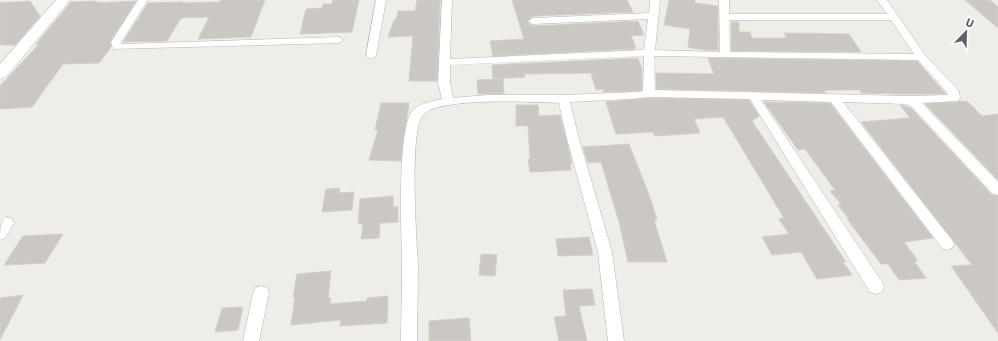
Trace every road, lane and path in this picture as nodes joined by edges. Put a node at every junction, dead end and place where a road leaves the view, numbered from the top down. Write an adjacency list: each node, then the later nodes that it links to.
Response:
1 (63, 0): 18 (street)
2 (144, 0): 12 (street)
3 (381, 0): 15 (street)
4 (447, 0): 17 (street)
5 (655, 0): 8 (street)
6 (724, 0): 9 (street)
7 (882, 0): 10 (street)
8 (653, 16): 11 (street); 13 (street)
9 (724, 17): 10 (street); 14 (street)
10 (894, 17): 16 (street)
11 (533, 21)
12 (339, 40)
13 (649, 53): 14 (street); 17 (street); 19 (street)
14 (725, 55): 16 (street)
15 (371, 56)
16 (921, 57): 23 (street)
17 (446, 62): 24 (street)
18 (0, 74)
19 (649, 93): 20 (street); 21 (street)
20 (754, 97): 22 (street); 27 (street)
21 (564, 98): 24 (street); 31 (street)
22 (834, 98): 23 (street); 26 (street)
23 (907, 100): 25 (street)
24 (448, 102): 30 (street)
25 (998, 190)
26 (947, 244)
27 (876, 287)
28 (261, 293): 29 (street)
29 (251, 341)
30 (409, 341)
31 (616, 341)

